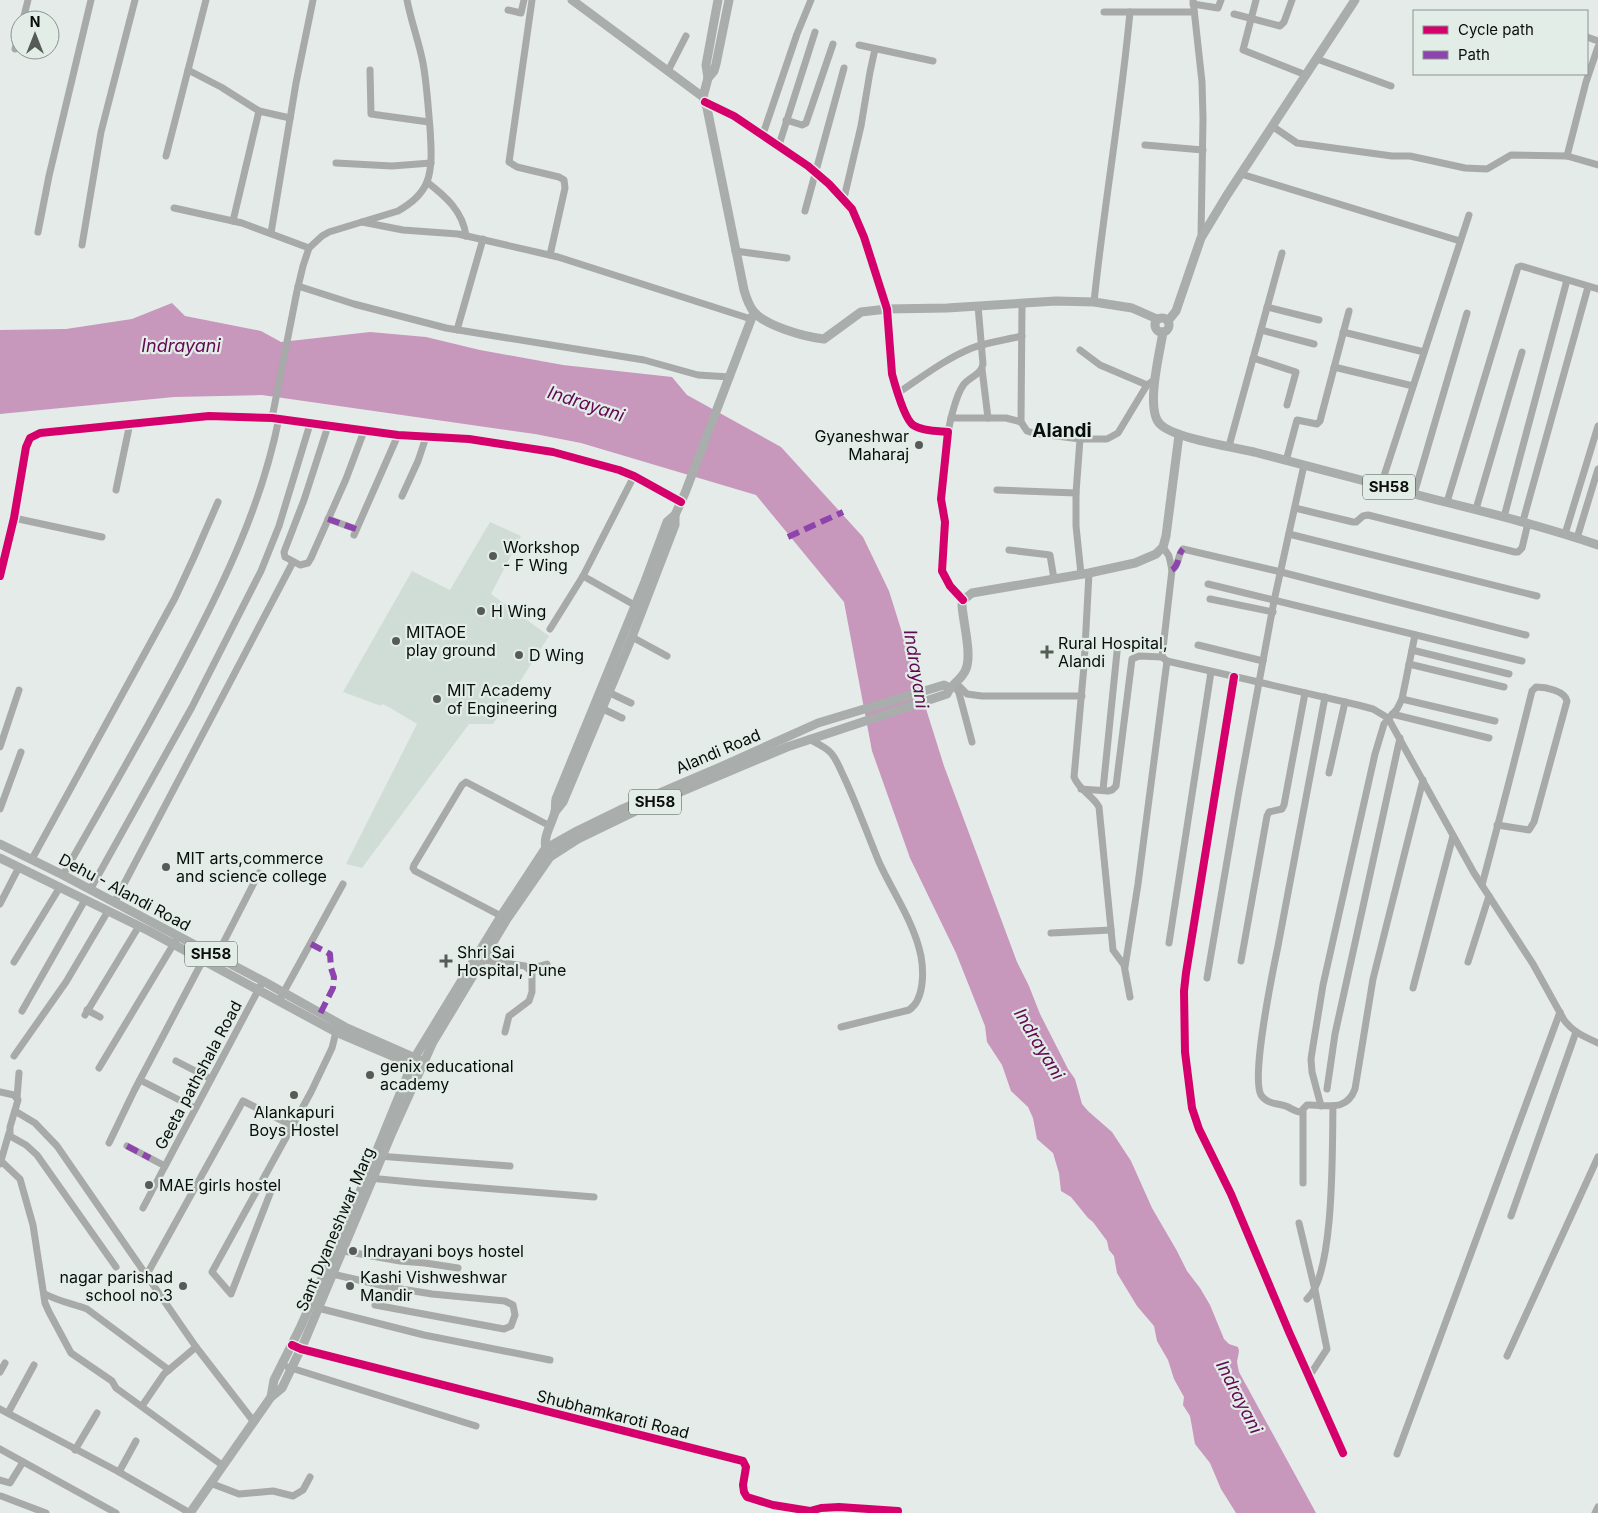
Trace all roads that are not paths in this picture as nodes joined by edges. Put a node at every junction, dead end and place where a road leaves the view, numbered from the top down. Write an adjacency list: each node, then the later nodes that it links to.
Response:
1 (91, 0): 61 (street)
2 (135, 0): 67 (street)
3 (206, 0): 31 (street)
4 (313, 0): 39 (street)
5 (406, 0): 41 (street)
6 (524, 0): 17 (street)
7 (532, 0): 71 (street)
8 (572, 0): 33 (main road)
9 (718, 0): 35 (main road)
10 (729, 0): 35 (main road)
11 (811, 0): 43 (street)
12 (1221, 0): 16 (street)
13 (1256, 0): 21 (street)
14 (1292, 0): 21 (street)
15 (1355, 0): 28 (main road)
16 (1193, 5): 19 (street); 46 (street)
17 (508, 10)
18 (1104, 12): 19 (street)
19 (1130, 12): 77 (street)
20 (1234, 14): 21 (street)
21 (1251, 19): 34 (street)
22 (815, 32): 40 (street)
23 (686, 36): 33 (street)
24 (833, 44): 40 (street)
25 (858, 45): 27 (street)
26 (1598, 47): 48 (street)
27 (875, 49): 29 (street); 55 (street)
28 (1317, 59): 34 (main road); 36 (street)
29 (933, 61)
30 (844, 68): 52 (street)
31 (188, 70): 38 (street); 47 (street)
32 (370, 70): 41 (street)
33 (668, 71): 37 (main road)
34 (1306, 75): 42 (main road)
35 (708, 78): 37 (main road)
36 (1391, 86)
37 (704, 99): 43 (street); 69 (main road)
38 (259, 111): 39 (street); 59 (street)
39 (290, 118): 62 (street)
40 (786, 120): 44 (street)
41 (429, 122): 50 (street)
42 (1272, 126): 48 (street); 53 (main road)
43 (763, 134): 44 (street)
44 (779, 145): 52 (street)
45 (1145, 145): 46 (street)
46 (1203, 150): 64 (street)
47 (166, 156)
48 (1567, 156): 51 (street)
49 (336, 163): 50 (street)
50 (431, 163): 54 (street)
51 (1598, 166)
52 (816, 172): 55 (street); 57 (street)
53 (1241, 174): 64 (main road); 66 (street)
54 (427, 182): 60 (street); 63 (street)
55 (844, 198): 81 (street)
56 (174, 208): 59 (street)
57 (805, 211)
58 (1469, 215): 66 (street)
59 (234, 221): 62 (street)
60 (362, 222): 63 (street); 68 (street)
61 (38, 232)
62 (271, 234): 68 (street)
63 (466, 236): 65 (street)
64 (1201, 238): 87 (main road)
65 (483, 239): 71 (street); 88 (street)
66 (1460, 242): 96 (street)
67 (82, 245)
68 (309, 248): 75 (street)
69 (735, 251): 72 (street); 84 (main road)
70 (1282, 253): 80 (street)
71 (550, 255): 84 (street)
72 (787, 258)
73 (1567, 280): 74 (street); 133 (street); 136 (street)
74 (1588, 287): 76 (street); 139 (street)
75 (297, 288): 88 (street); 106 (street)
76 (1598, 289)
77 (1094, 302): 78 (main road); 85 (main road)
78 (1022, 303): 79 (main road); 92 (street)
79 (978, 306): 81 (main road); 94 (street)
80 (1267, 307): 86 (street); 89 (street)
81 (887, 308): 84 (main road); 104 (street)
82 (1349, 311): 91 (street)
83 (1467, 314): 129 (street)
84 (753, 315): 101 (main road)
85 (1158, 319): 87 (main road); 90 (main road)
86 (1319, 320)
87 (1168, 321): 90 (main road)
88 (457, 330): 101 (street)
89 (1261, 330): 93 (street); 98 (street)
90 (1163, 332): 102 (main road)
91 (1343, 332): 96 (street); 99 (street)
92 (1022, 336): 94 (street); 109 (street)
93 (1314, 344)
94 (982, 345): 100 (street); 104 (street)
95 (1080, 350): 102 (street)
96 (1424, 352): 103 (street)
97 (1522, 352): 135 (street)
98 (1254, 358): 105 (street); 120 (street)
99 (1334, 367): 103 (street); 121 (street)
100 (982, 369): 107 (street); 108 (street)
101 (730, 378): 131 (main road)
102 (1150, 382): 117 (main road); 119 (street)
103 (1412, 386): 125 (street)
104 (898, 393): 115 (street)
105 (1287, 405)
106 (275, 418): 110 (street); 111 (street); 214 (street)
107 (951, 418): 108 (street); 115 (street)
108 (988, 418): 109 (street)
109 (1021, 422): 119 (street)
110 (130, 423): 126 (street); 137 (street)
111 (310, 424): 112 (street); 218 (street)
112 (328, 426): 114 (street); 147 (street)
113 (1598, 426): 141 (street)
114 (364, 431): 116 (street); 138 (street)
115 (948, 432): 157 (street)
116 (398, 435): 118 (street); 138 (street)
117 (1179, 435): 120 (main road, SH58); 145 (main road)
118 (426, 436): 124 (street); 130 (street)
119 (1080, 439): 128 (street)
120 (1229, 446): 121 (main road, SH58)
121 (1286, 461): 122 (main road, SH58)
122 (1304, 465): 125 (main road, SH58); 134 (street)
123 (1598, 469): 143 (street)
124 (634, 476): 131 (street); 152 (street)
125 (1380, 485): 129 (main road, SH58)
126 (116, 490)
127 (997, 490): 128 (street)
128 (1076, 493): 150 (street)
129 (1414, 494): 133 (main road, SH58)
130 (402, 496)
131 (683, 498): 159 (main road)
132 (218, 502): 211 (street)
133 (1447, 502): 135 (main road, SH58)
134 (1295, 508): 139 (street); 140 (street)
135 (1476, 509): 136 (main road, SH58)
136 (1504, 516): 139 (main road, SH58)
137 (14, 518): 142 (street); 151 (street)
138 (328, 519): 147 (street)
139 (1526, 522): 141 (main road, SH58)
140 (1289, 534): 149 (street); 155 (street)
141 (1565, 534): 143 (main road, SH58)
142 (102, 537)
143 (1577, 538): 144 (main road, SH58)
144 (1598, 545)
145 (1163, 547): 148 (street); 150 (main road)
146 (1009, 550): 153 (street)
147 (293, 562): 221 (street)
148 (1172, 570): 149 (street); 169 (street)
149 (1281, 572): 158 (street); 164 (street)
150 (1085, 573): 153 (main road); 182 (street)
151 (0, 576)
152 (583, 576): 159 (street); 161 (street)
153 (1054, 579): 157 (main road)
154 (1208, 584): 158 (street)
155 (1537, 596)
156 (1210, 599): 160 (street)
157 (963, 600): 177 (main road, SH58)
158 (1274, 601): 160 (street); 163 (street)
159 (639, 607): 162 (main road)
160 (1273, 612): 170 (street)
161 (550, 628)
162 (630, 633): 168 (street); 178 (main road)
163 (1415, 635): 167 (street); 171 (street)
164 (1526, 635)
165 (1118, 642): 201 (street)
166 (1198, 645): 170 (street)
167 (1412, 650): 172 (street); 174 (street)
168 (667, 656)
169 (1164, 659): 173 (street); 201 (street); 237 (street)
170 (1263, 661): 176 (street)
171 (1522, 661)
172 (1409, 664): 179 (street); 184 (street)
173 (1211, 672): 175 (street); 229 (street)
174 (1510, 674)
175 (1234, 677): 176 (street); 304 (street)
176 (1259, 682): 181 (street); 239 (street)
177 (953, 685): 182 (street); 193 (main road, Alandi Road / SH58); 194 (street); 195 (main road, Alandi Road / SH58)
178 (607, 687): 186 (main road); 187 (street)
179 (1504, 687)
180 (19, 690): 196 (street)
181 (1304, 693): 183 (street); 233 (street)
182 (1082, 696): 200 (street)
183 (1325, 698): 185 (street); 267 (street)
184 (1402, 699): 188 (street); 190 (street)
185 (1345, 702): 188 (street); 198 (street)
186 (600, 703): 189 (street); 205 (main road)
187 (631, 703)
188 (1390, 716): 191 (street); 192 (street); 263 (street)
189 (622, 718)
190 (1495, 721)
191 (1400, 738): 199 (street); 260 (street)
192 (1489, 738)
193 (809, 739): 195 (main road, Alandi Road / SH58); 248 (street)
194 (972, 742)
195 (780, 745): 202 (main road, Alandi Road / SH58)
196 (0, 747)
197 (21, 752): 203 (street)
198 (1329, 773)
199 (1423, 780): 206 (street); 264 (street)
200 (1081, 788): 201 (street); 226 (street)
201 (1102, 790)
202 (647, 802): 208 (main road, Alandi Road / SH58); 209 (main road, Alandi Road / SH58)
203 (0, 809)
204 (1497, 825): 204 (street); 216 (street)
205 (550, 826): 208 (main road); 224 (street)
206 (1453, 836): 216 (street); 241 (street)
207 (0, 844): 211 (main road, Dehu - Alandi Road / SH58)
208 (545, 849): 209 (main road); 224 (main road, Alandi Road / SH58)
209 (550, 857): 224 (main road, Alandi Road / SH58)
210 (0, 858): 212 (main road, Dehu - Alandi Road / SH58)
211 (32, 859): 214 (main road, Dehu - Alandi Road / SH58)
212 (20, 867): 217 (main road, Dehu - Alandi Road / SH58); 222 (street)
213 (259, 873): 230 (street)
214 (63, 875): 218 (main road, Dehu - Alandi Road / SH58)
215 (343, 884): 244 (street)
216 (1482, 885): 219 (street)
217 (60, 887): 220 (main road, Dehu - Alandi Road / SH58); 234 (street)
218 (90, 890): 221 (main road, Dehu - Alandi Road / SH58)
219 (1489, 896): 235 (street); 246 (street)
220 (86, 900): 223 (main road, Dehu - Alandi Road / SH58); 245 (street)
221 (114, 903): 228 (main road, Dehu - Alandi Road / SH58)
222 (0, 904)
223 (108, 911): 225 (main road, Dehu - Alandi Road / SH58); 253 (street)
224 (504, 918): 232 (main road, SH58); 255 (main road, Alandi Road / SH58)
225 (139, 926): 228 (main road, Dehu - Alandi Road / SH58); 247 (street)
226 (1111, 930): 227 (street); 237 (street)
227 (1052, 933)
228 (175, 940): 230 (main road, Dehu - Alandi Road / SH58); 231 (main road, Dehu - Alandi Road / SH58); 256 (street)
229 (1169, 943)
230 (216, 957): 240 (main road, Dehu - Alandi Road / SH58)
231 (203, 960): 242 (main road, Dehu - Alandi Road / SH58); 259 (street)
232 (483, 960): 238 (street); 255 (main road, SH58)
233 (1241, 961)
234 (14, 962)
235 (1468, 962)
236 (547, 964): 238 (street)
237 (1125, 967): 243 (street)
238 (530, 969): 250 (street)
239 (1207, 978)
240 (262, 981): 242 (street, Geeta pathshala Road); 244 (main road, Dehu - Alandi Road / SH58)
241 (1413, 988)
242 (258, 990): 244 (main road, Dehu - Alandi Road / SH58); 258 (street, Geeta pathshala Road)
243 (1130, 997)
244 (281, 998): 249 (main road, Dehu - Alandi Road / SH58); 255 (main road, Dehu - Alandi Road / SH58)
245 (22, 1011)
246 (1560, 1012): 251 (street); 316 (street)
247 (100, 1017)
248 (841, 1028)
249 (336, 1032): 255 (main road, Dehu - Alandi Road / SH58); 268 (street)
250 (505, 1032)
251 (1576, 1032): 252 (street); 282 (street)
252 (1598, 1042)
253 (14, 1056)
254 (176, 1061): 258 (street)
255 (418, 1062): 272 (main road, Sant Dyaneshwar Marg)
256 (99, 1068)
257 (18, 1073): 262 (street)
258 (211, 1079): 265 (street, Geeta pathshala Road)
259 (140, 1080): 265 (street); 270 (street)
260 (1327, 1089)
261 (0, 1092): 262 (street)
262 (17, 1098): 266 (street)
263 (1321, 1106): 264 (street); 267 (street)
264 (1333, 1106): 289 (street)
265 (196, 1108): 275 (street, Geeta pathshala Road)
266 (15, 1111): 269 (street); 288 (street)
267 (1302, 1112): 279 (street)
268 (293, 1126): 278 (street); 288 (street)
269 (9, 1133): 274 (street); 285 (street)
270 (109, 1143)
271 (127, 1146): 275 (street, Geeta pathshala Road)
272 (378, 1156): 276 (street); 277 (main road, Sant Dyaneshwar Marg)
273 (1598, 1157): 296 (street)
274 (1, 1163): 290 (street)
275 (165, 1166): 281 (street)
276 (510, 1166)
277 (370, 1178): 280 (street); 284 (main road, Sant Dyaneshwar Marg)
278 (262, 1181): 278 (street)
279 (1303, 1183)
280 (594, 1197)
281 (143, 1208)
282 (1511, 1216)
283 (1299, 1223): 289 (street)
284 (338, 1251): 286 (street); 287 (main road, Sant Dyaneshwar Marg)
285 (116, 1267)
286 (458, 1268)
287 (329, 1273): 292 (street); 293 (main road, Sant Dyaneshwar Marg)
288 (146, 1276): 294 (street)
289 (1315, 1290): 291 (street); 304 (street)
290 (45, 1294): 302 (street); 306 (street)
291 (1307, 1299)
292 (375, 1305)
293 (315, 1306): 295 (main road, Sant Dyaneshwar Marg); 297 (street)
294 (196, 1347): 302 (street); 310 (street)
295 (296, 1347): 300 (main road); 301 (main road, Sant Dyaneshwar Marg); 325 (street, Shubhamkaroti Road)
296 (1507, 1356)
297 (550, 1360)
298 (5, 1363): 303 (street)
299 (34, 1365): 308 (street)
300 (282, 1365): 301 (street); 305 (main road)
301 (292, 1368): 305 (main road, Sant Dyaneshwar Marg); 311 (street)
302 (169, 1370): 306 (street)
303 (0, 1372)
304 (1309, 1374): 315 (street)
305 (271, 1397): 310 (main road)
306 (142, 1406): 318 (street)
307 (0, 1409): 308 (street)
308 (8, 1413): 314 (street)
309 (97, 1413): 314 (street)
310 (254, 1422): 318 (main road)
311 (476, 1426)
312 (136, 1441): 319 (street)
313 (0, 1449): 317 (street)
314 (75, 1450): 319 (street)
315 (1343, 1452)
316 (1398, 1454)
317 (23, 1462): 321 (street); 327 (street)
318 (222, 1466): 322 (main road)
319 (120, 1472): 328 (street)
320 (310, 1477): 322 (street)
321 (0, 1480)
322 (210, 1483): 328 (main road)
323 (0, 1496): 326 (street)
324 (1598, 1507): 329 (street)
325 (898, 1511)
326 (46, 1513)
327 (116, 1513)
328 (190, 1513)
329 (1595, 1513)

